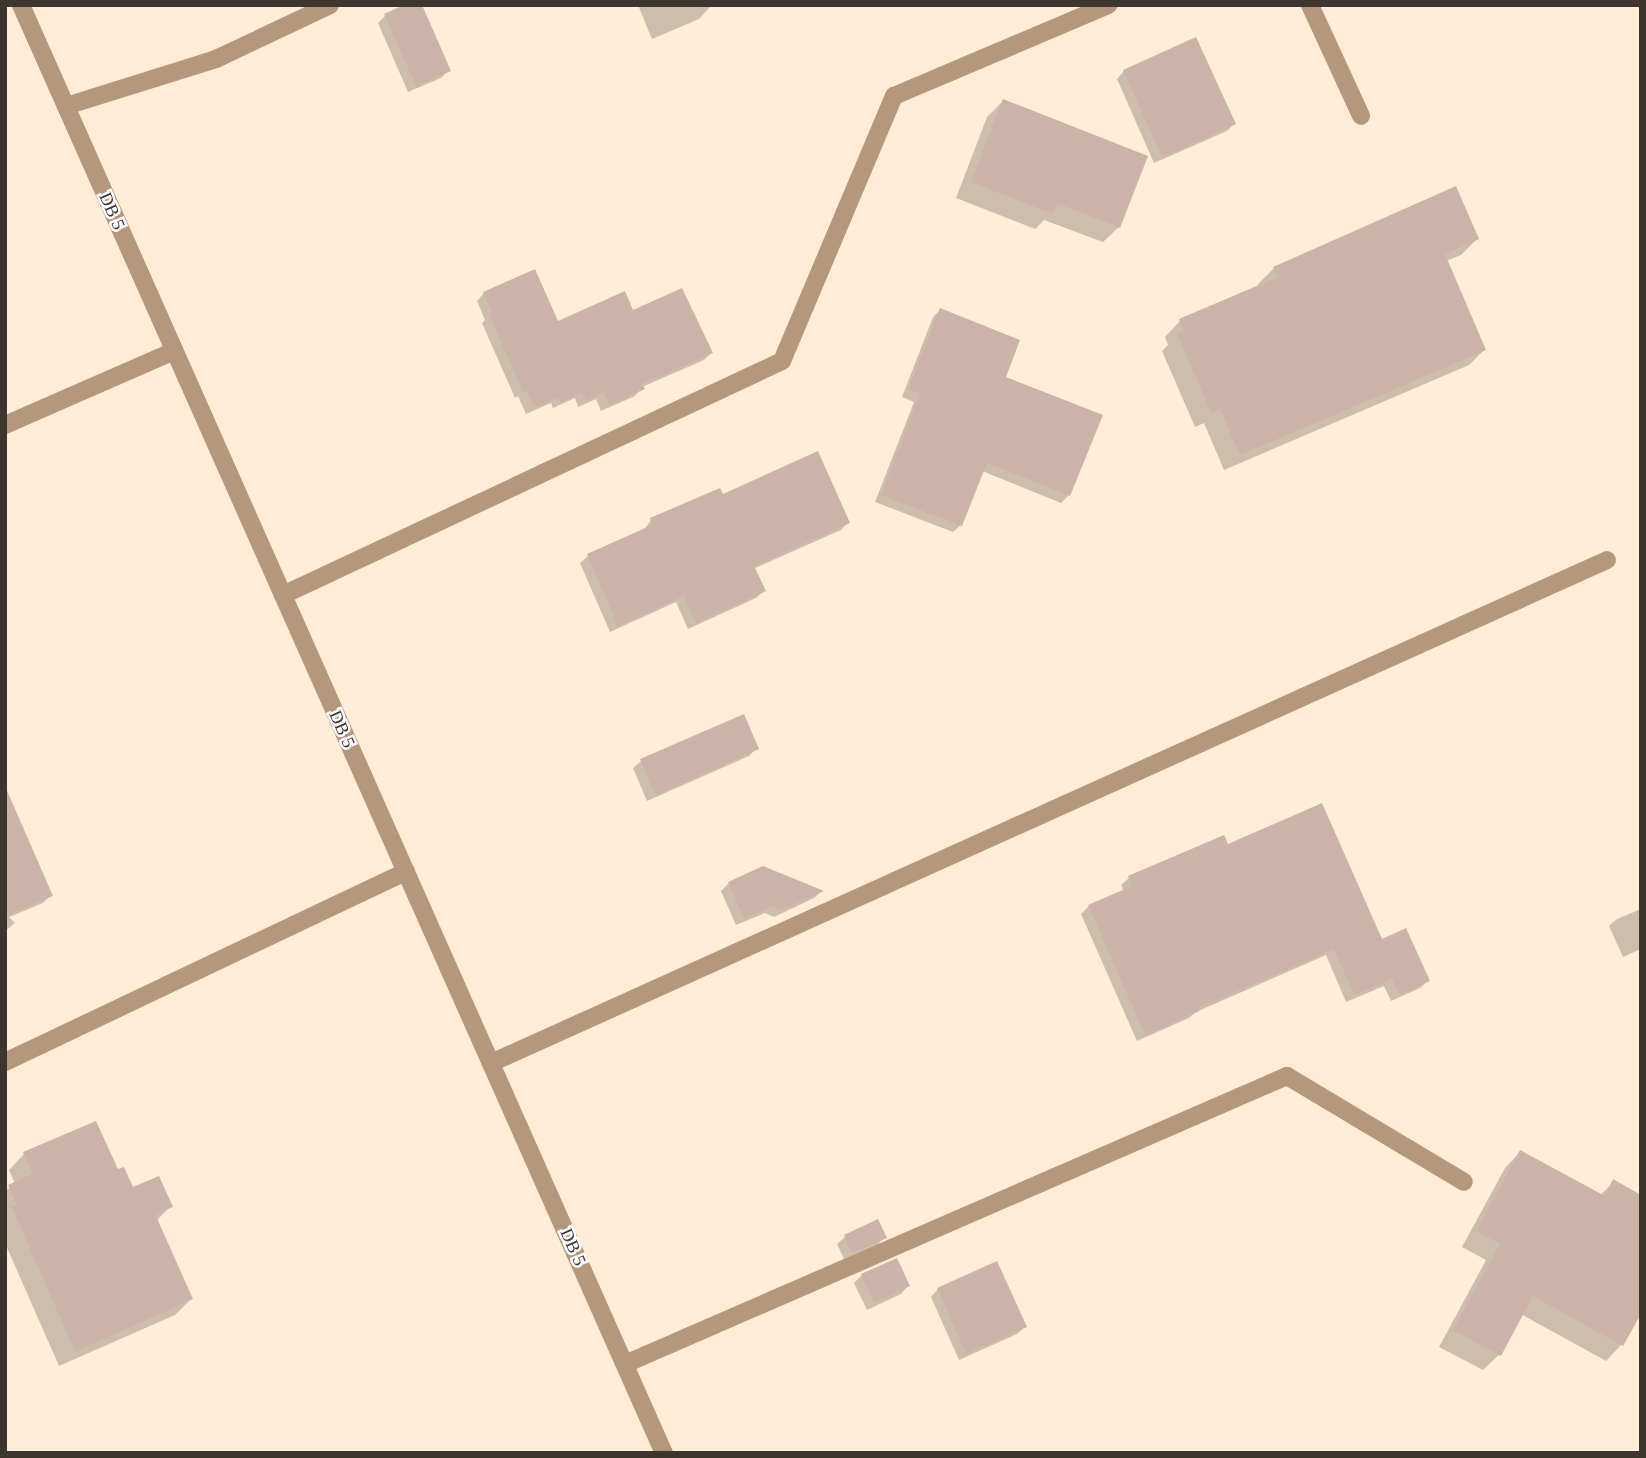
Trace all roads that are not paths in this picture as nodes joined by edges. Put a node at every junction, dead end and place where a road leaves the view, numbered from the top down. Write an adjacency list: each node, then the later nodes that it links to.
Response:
1 (21, 5): 5 (street, DB 5)
2 (330, 5): 5 (street)
3 (1108, 5): 10 (street)
4 (1310, 5): 6 (street)
5 (65, 106): 7 (street, DB 5)
6 (1361, 116)
7 (174, 351): 8 (street); 10 (street, DB 5)
8 (5, 425)
9 (1607, 560): 13 (street)
10 (283, 595): 11 (street, DB 5)
11 (406, 872): 12 (street); 13 (street, DB 5)
12 (5, 1062)
13 (491, 1063): 15 (street, DB 5)
14 (1464, 1182): 15 (street)
15 (625, 1364): 16 (street, DB 5)
16 (664, 1453)

